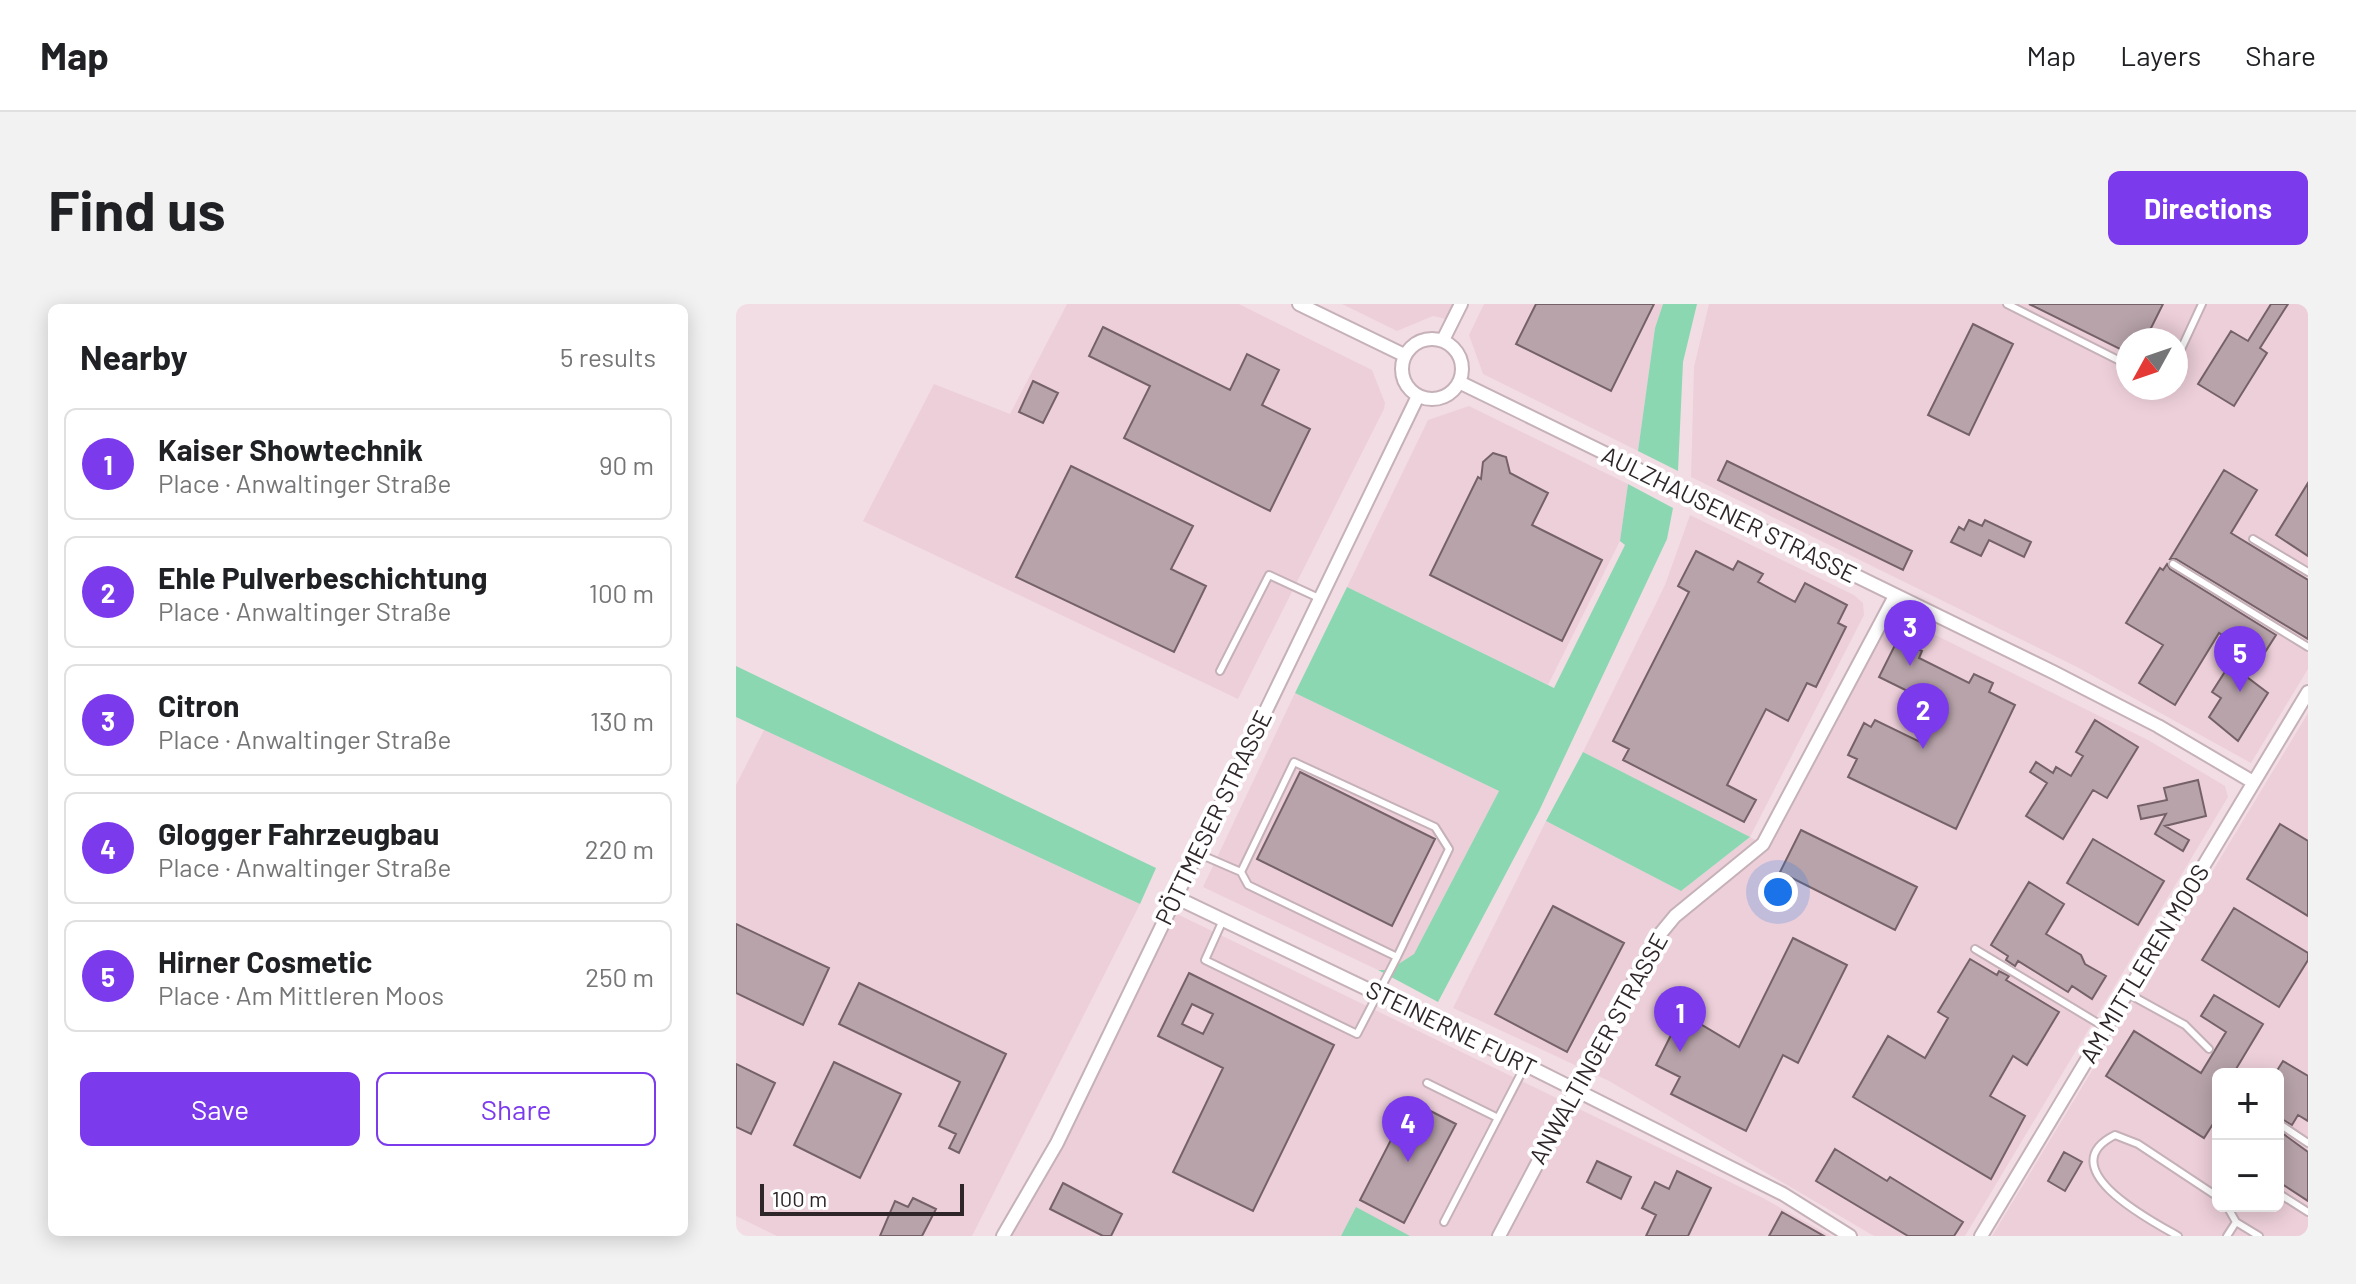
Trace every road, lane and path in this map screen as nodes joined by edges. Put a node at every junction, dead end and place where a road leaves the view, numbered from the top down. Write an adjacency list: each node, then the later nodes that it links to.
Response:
1 (1299, 304): 7 (street)
2 (1461, 304): 6 (street)
3 (2007, 304): 8 (lane)
4 (2202, 304): 5 (lane)
5 (2188, 334)
6 (1443, 340): 7 (street); 9 (street)
7 (1404, 355): 10 (street)
8 (2116, 359)
9 (1459, 382): 10 (street); 14 (street, AULZHAUSENER STRASSE)
10 (1418, 396): 15 (street, PÖTTMESER STRASSE)
11 (2253, 539): 13 (lane)
12 (2173, 564): 16 (lane)
13 (2308, 572)
14 (1895, 596): 19 (street, AULZHAUSENER STRASSE); 32 (street, ANWALTINGER STRASSE)
15 (1321, 599): 17 (lane); 20 (street, PÖTTMESER STRASSE)
16 (2308, 647)
17 (1220, 671)
18 (2308, 692): 19 (street, AM MITTLEREN MOOS)
19 (2253, 782): 26 (street, AM MITTLEREN MOOS)
20 (1197, 853): 21 (lane); 22 (street, PÖTTMESER STRASSE)
21 (1241, 872): 25 (lane); 25 (lane)
22 (1175, 897): 23 (street, STEINERNE FURT); 42 (street, PÖTTMESER STRASSE)
23 (1223, 920): 27 (street, STEINERNE FURT); 27 (lane)
24 (1975, 949): 28 (lane)
25 (1397, 957): 27 (lane)
26 (2127, 993): 28 (street, AM MITTLEREN MOOS); 29 (lane)
27 (1379, 994): 30 (street, STEINERNE FURT)
28 (2106, 1028): 45 (street, AM MITTLEREN MOOS)
29 (2209, 1049)
30 (1526, 1065): 32 (street, STEINERNE FURT); 33 (lane)
31 (1427, 1083): 33 (lane)
32 (1576, 1090): 43 (street, ANWALTINGER STRASSE); 44 (street, STEINERNE FURT)
33 (1498, 1118): 40 (lane)
34 (2284, 1127): 35 (lane)
35 (2308, 1143)
36 (2212, 1193): 46 (lane)
37 (2284, 1197): 39 (lane)
38 (2230, 1212): 41 (lane)
39 (2308, 1212)
40 (1444, 1222)
41 (2236, 1222): 47 (lane); 48 (lane)
42 (1003, 1236)
43 (1499, 1236)
44 (1850, 1236)
45 (1981, 1236)
46 (2178, 1236)
47 (2227, 1236)
48 (2259, 1236)

